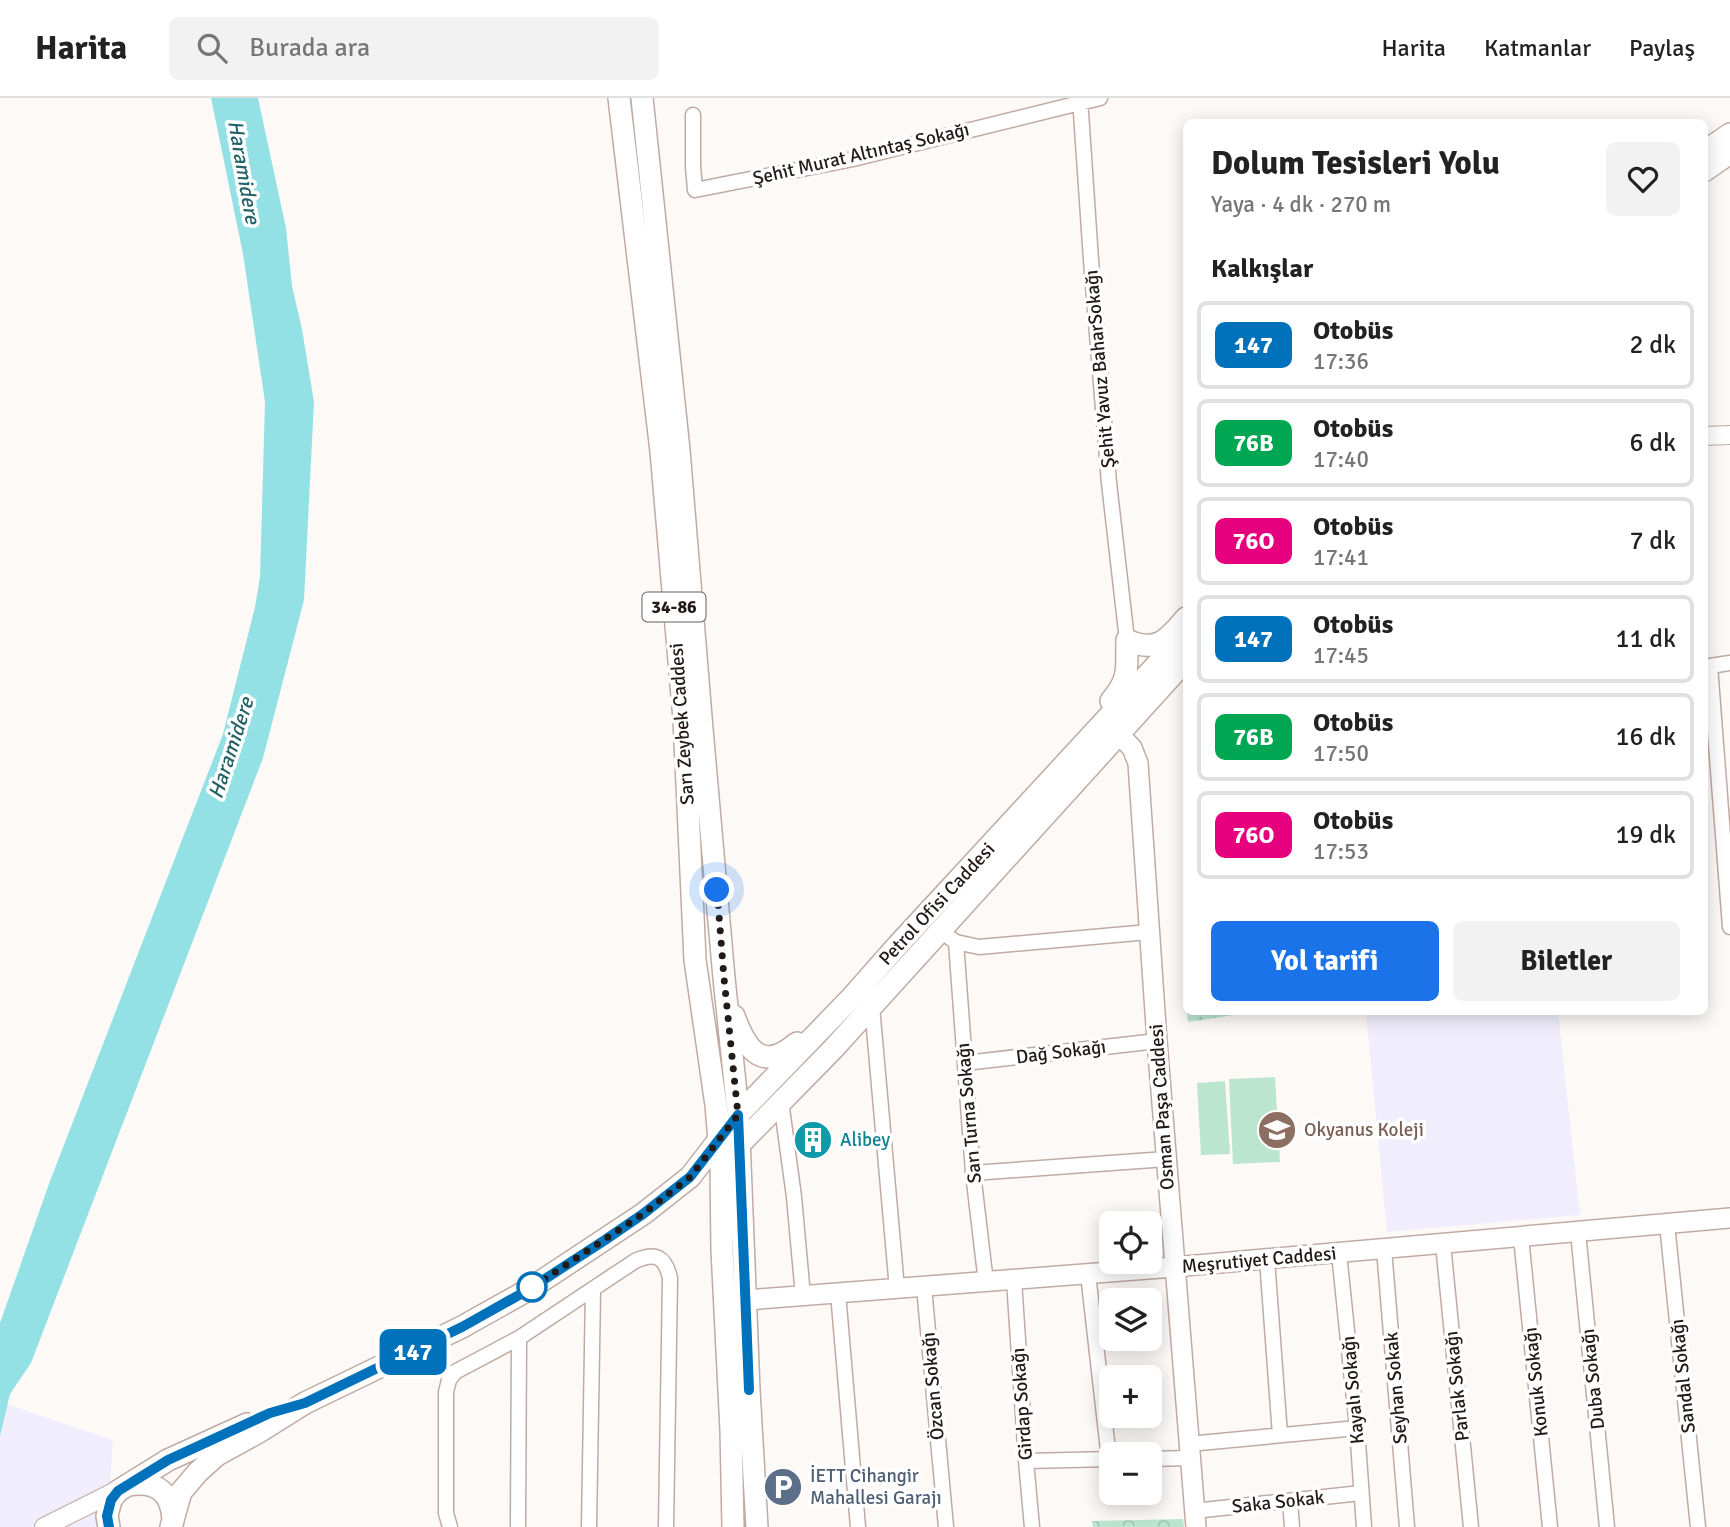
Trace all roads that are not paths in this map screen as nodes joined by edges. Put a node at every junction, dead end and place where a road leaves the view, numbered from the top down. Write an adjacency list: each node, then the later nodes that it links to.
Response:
1 (619, 98): 30 (main road, Sarı Zeybek Caddesi / 34-86)
2 (642, 98): 24 (main road, Sarı Zeybek Caddesi / 34-86)
3 (1100, 98): 4 (street, Şehit Murat Altıntaş Sokağı)
4 (1080, 101): 5 (street, Şehit Murat Altıntaş Sokağı); 14 (street, Şehit Yavuz BaharSokağı)
5 (693, 115)
6 (1730, 134): 7 (main road)
7 (1708, 149)
8 (1730, 153): 9 (main road)
9 (1708, 168)
10 (1730, 435): 11 (street)
11 (1708, 436)
12 (1183, 621): 14 (main road)
13 (1183, 636): 19 (main road, Petrol Ofisi Caddesi)
14 (1127, 640): 19 (main road)
15 (1183, 663): 18 (main road, Petrol Ofisi Caddesi)
16 (1730, 663): 20 (street)
17 (1183, 679): 18 (main road)
18 (1120, 735): 22 (main road, Osman Paşa Caddesi); 23 (main road, Petrol Ofisi Caddesi)
19 (1058, 774): 25 (main road, Petrol Ofisi Caddesi)
20 (1726, 826): 21 (street)
21 (1730, 927)
22 (1149, 932): 23 (street); 26 (main road, Osman Paşa Caddesi)
23 (948, 937): 25 (main road, Petrol Ofisi Caddesi); 27 (street, Sarı Turna Sokağı)
24 (724, 978): 25 (main road); 29 (main road, Sarı Zeybek Caddesi / 34-86)
25 (862, 1001): 28 (main road, Petrol Ofisi Caddesi); 29 (main road, Petrol Ofisi Caddesi); 48 (street)
26 (1157, 1041): 27 (street, Dağ Sokağı); 31 (main road, Osman Paşa Caddesi)
27 (965, 1063): 33 (street, Sarı Turna Sokağı)
28 (781, 1101): 30 (main road, Petrol Ofisi Caddesi); 51 (street)
29 (738, 1115): 30 (main road, Petrol Ofisi Caddesi)
30 (729, 1143): 32 (main road); 34 (main road, Petrol Ofisi Caddesi); 52 (main road, 34-86)
31 (1167, 1159): 33 (street); 43 (main road, Osman Paşa Caddesi)
32 (721, 1166): 34 (main road, Petrol Ofisi Caddesi); 73 (main road)
33 (974, 1173): 46 (street, Sarı Turna Sokağı)
34 (690, 1177): 54 (main road, Petrol Ofisi Caddesi)
35 (1730, 1218): 36 (main road, Meşrutiyet Caddesi)
36 (1667, 1224): 37 (main road, Meşrutiyet Caddesi); 84 (street, Sandal Sokağı)
37 (1578, 1232): 38 (main road, Meşrutiyet Caddesi); 83 (street, Duba Sokağı)
38 (1521, 1237): 39 (main road, Meşrutiyet Caddesi); 82 (street, Konuk Sokağı)
39 (1443, 1244): 40 (main road, Meşrutiyet Caddesi); 81 (street, Parlak Sokağı)
40 (1384, 1249): 41 (main road, Meşrutiyet Caddesi); 80 (street, Seyhan Sokak)
41 (1339, 1253): 42 (main road, Meşrutiyet Caddesi); 55 (street, Kayalı Sokağı)
42 (1267, 1259): 43 (main road, Meşrutiyet Caddesi); 56 (street)
43 (1174, 1267): 44 (main road, Meşrutiyet Caddesi); 58 (main road, Osman Paşa Caddesi)
44 (1088, 1274): 45 (main road, Meşrutiyet Caddesi); 57 (street)
45 (1014, 1280): 46 (main road, Meşrutiyet Caddesi); 61 (street, Girdap Sokağı)
46 (986, 1283): 47 (main road, Meşrutiyet Caddesi)
47 (924, 1287): 48 (main road, Meşrutiyet Caddesi); 76 (street, Özcan Sokağı)
48 (897, 1289): 50 (main road, Meşrutiyet Caddesi)
49 (593, 1290): 53 (street); 71 (street); 72 (street)
50 (838, 1293): 51 (main road, Meşrutiyet Caddesi); 75 (street)
51 (803, 1296): 52 (main road, Meşrutiyet Caddesi)
52 (746, 1300): 74 (main road, 34-86)
53 (519, 1338): 69 (street); 70 (street)
54 (305, 1403): 62 (main road, Petrol Ofisi Caddesi); 66 (main road, Petrol Ofisi Caddesi)
55 (1357, 1428): 56 (street); 63 (street, Kayalı Sokağı)
56 (1280, 1435): 58 (street)
57 (1108, 1442)
58 (1189, 1451): 59 (street); 65 (main road, Osman Paşa Caddesi)
59 (1162, 1457)
60 (1099, 1460): 61 (street)
61 (1026, 1461): 77 (street, Girdap Sokağı)
62 (128, 1485): 66 (main road, Petrol Ofisi Caddesi); 67 (street); 68 (main road, Petrol Ofisi Caddesi)
63 (1361, 1493): 64 (street, Saka Sokak); 79 (street, Kayalı Sokağı)
64 (1290, 1501): 65 (street, Saka Sokak); 78 (street)
65 (1195, 1519)
66 (173, 1525)
67 (44, 1527)
68 (109, 1527)
69 (450, 1527)
70 (518, 1527)
71 (589, 1527)
72 (666, 1527)
73 (733, 1527)
74 (757, 1527)
75 (858, 1527)
76 (946, 1527)
77 (1032, 1527)
78 (1292, 1527)
79 (1364, 1527)
80 (1408, 1527)
81 (1471, 1527)
82 (1550, 1527)
83 (1607, 1527)
84 (1698, 1527)

